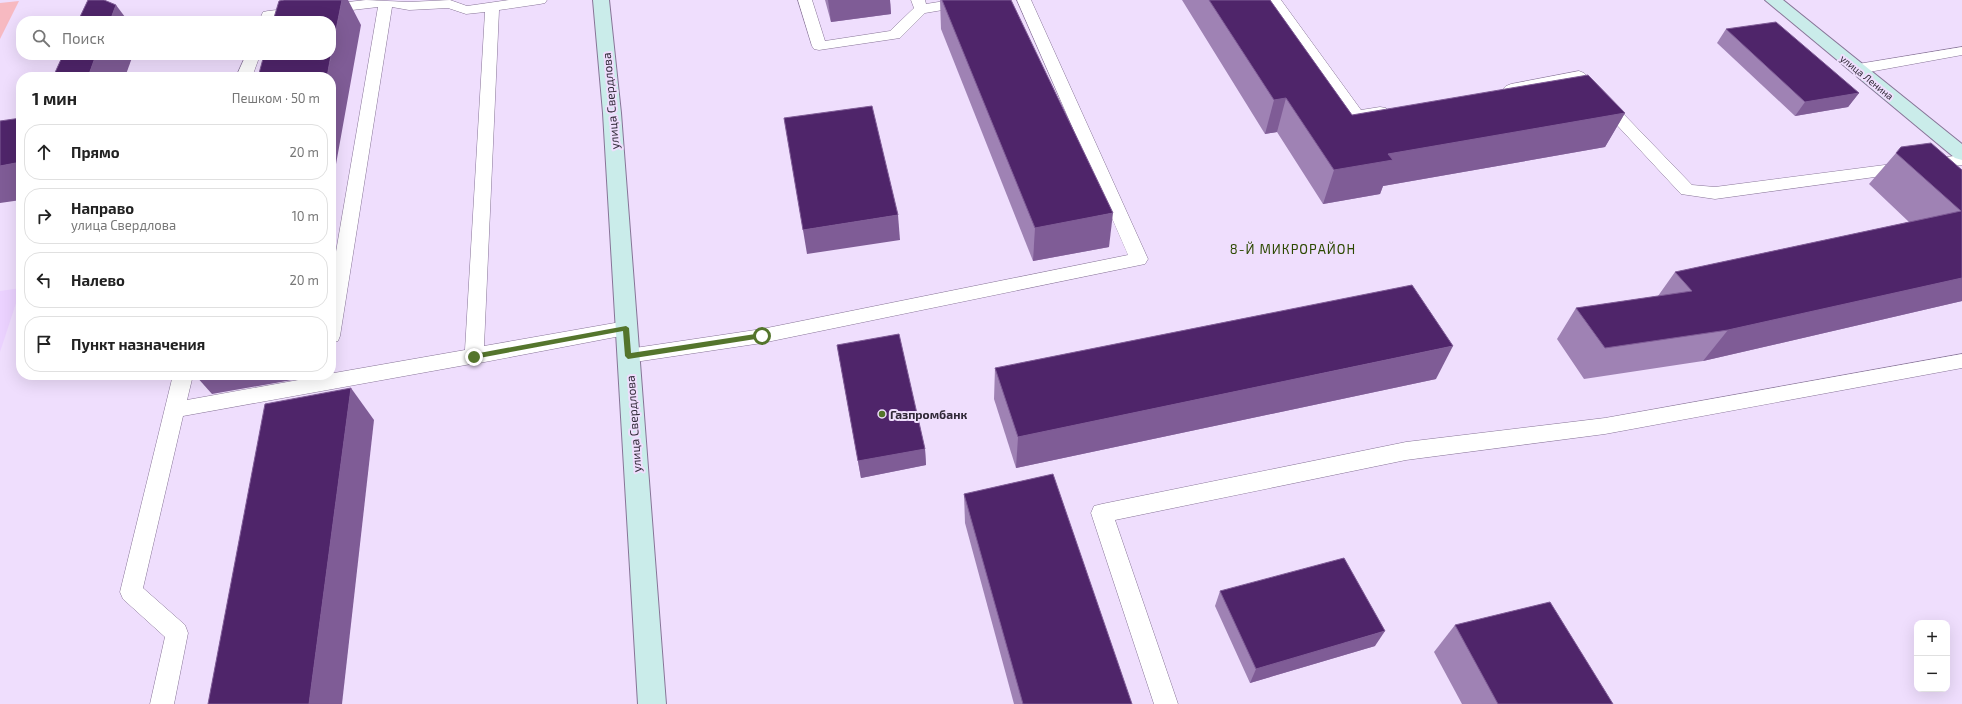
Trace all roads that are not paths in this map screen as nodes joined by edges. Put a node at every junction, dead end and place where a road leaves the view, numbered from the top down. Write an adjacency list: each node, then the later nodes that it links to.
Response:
1 (273, 0): 13 (lane)
2 (540, 0): 12 (lane)
3 (601, 0): 24 (main road, улица Свердлова)
4 (805, 0): 11 (lane)
5 (978, 0): 11 (lane)
6 (1024, 0): 25 (lane)
7 (1274, 0): 20 (lane)
8 (1773, 0): 17 (main road, улица Ленина)
9 (386, 2): 10 (lane); 14 (lane); 23 (lane)
10 (449, 2): 12 (lane)
11 (919, 4)
12 (492, 7): 26 (lane)
13 (268, 16)
14 (282, 16)
15 (1962, 51): 17 (lane)
16 (250, 60): 18 (lane)
17 (1858, 69): 21 (main road, улица Ленина)
18 (246, 72)
19 (1495, 91): 22 (lane)
20 (1396, 109)
21 (1962, 154)
22 (1962, 160)
23 (336, 306)
24 (626, 328): 25 (main road, улица Свердлова); 26 (lane)
25 (628, 356): 33 (main road, улица Свердлова)
26 (474, 357): 28 (lane)
27 (1962, 362): 34 (lane)
28 (336, 377)
29 (182, 380): 31 (lane)
30 (319, 380): 31 (lane)
31 (174, 410): 32 (lane)
32 (162, 704)
33 (652, 704)
34 (1166, 704)

